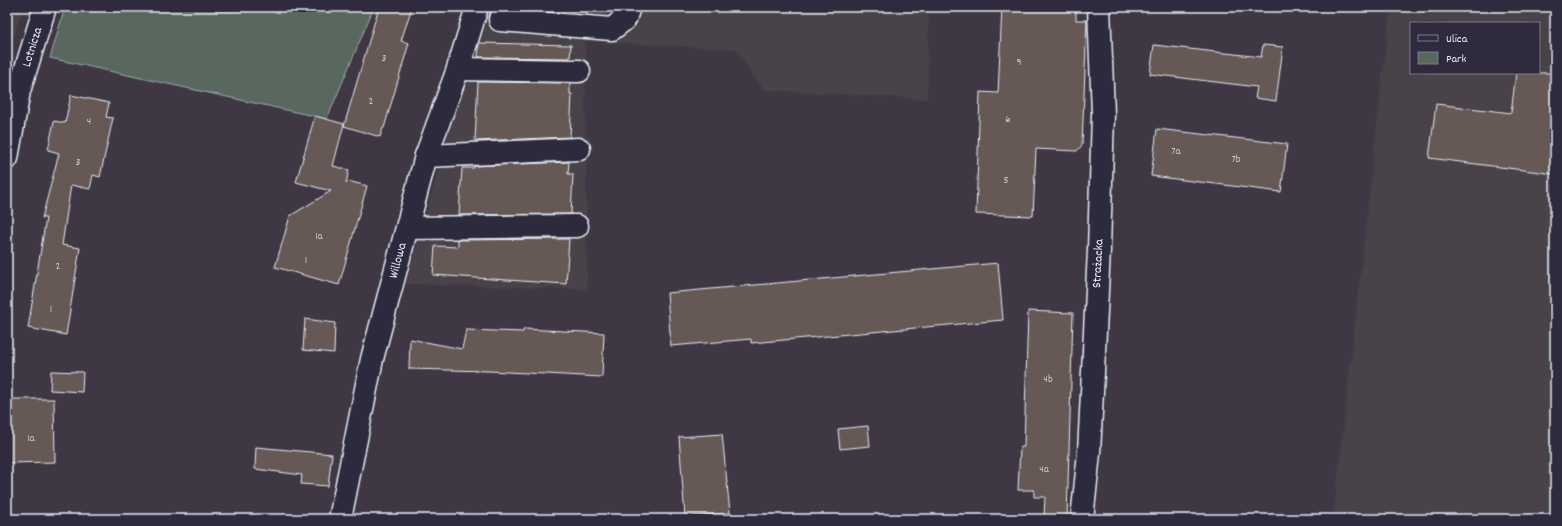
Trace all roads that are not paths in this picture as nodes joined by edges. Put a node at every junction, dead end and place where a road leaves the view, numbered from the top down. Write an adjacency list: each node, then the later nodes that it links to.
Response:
1 (45, 7): 8 (street, Lotnicza)
2 (477, 7): 6 (street, Willowa)
3 (629, 7): 5 (street)
4 (1099, 7): 15 (street, Strażacka)
5 (500, 20)
6 (458, 69): 7 (street); 10 (street, Willowa)
7 (579, 71)
8 (13, 90): 11 (street, Lotnicza)
9 (579, 149): 10 (street)
10 (426, 156): 13 (street, Willowa)
11 (7, 158)
12 (577, 226): 13 (street)
13 (407, 228): 14 (street, Willowa)
14 (340, 519)
15 (1082, 519)

